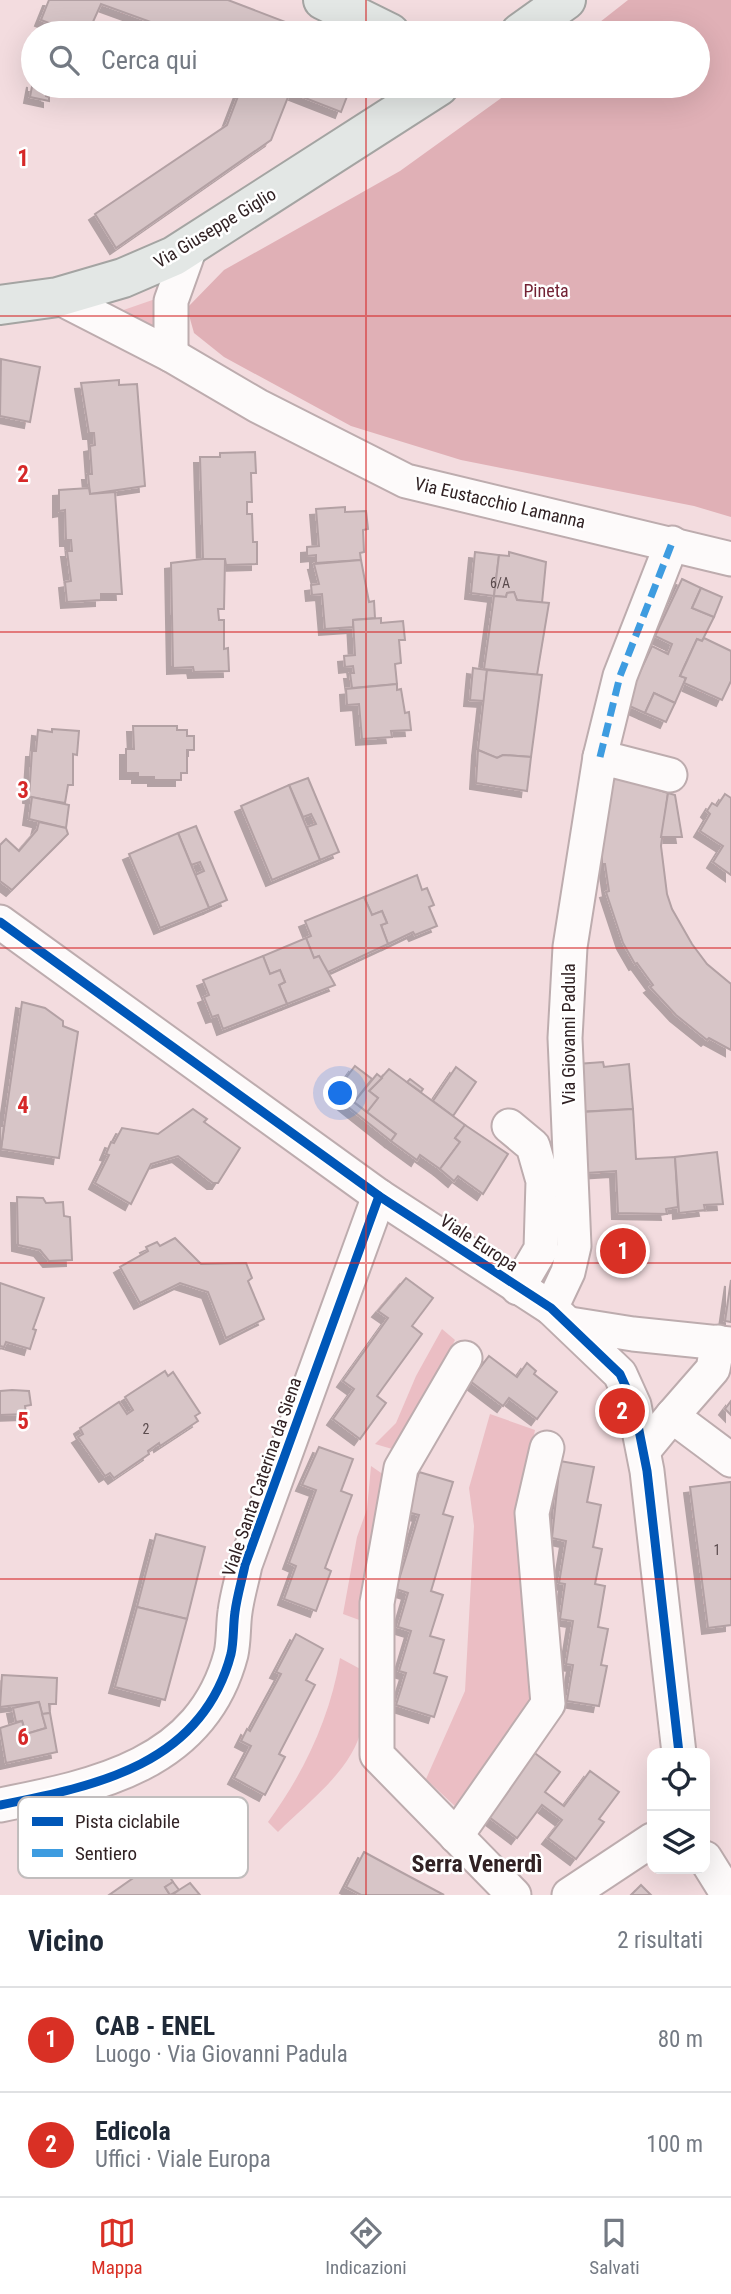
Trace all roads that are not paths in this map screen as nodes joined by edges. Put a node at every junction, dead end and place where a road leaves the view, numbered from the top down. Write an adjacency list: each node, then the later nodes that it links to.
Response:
1 (323, 0): 3 (main road)
2 (566, 0): 4 (main road)
3 (364, 21)
4 (537, 21)
5 (390, 98): 7 (main road)
6 (421, 98): 7 (main road, Via Giuseppe Giglio)
7 (376, 127): 8 (main road, Via Giuseppe Giglio)
8 (191, 245): 9 (main road, Via Giuseppe Giglio); 11 (street)
9 (58, 297): 10 (main road, Via Giuseppe Giglio); 11 (street, Via Eustacchio Lamanna)
10 (0, 305)
11 (171, 355): 12 (street, Via Eustacchio Lamanna)
12 (672, 543): 13 (street, Via Eustacchio Lamanna); 14 (street, Via Giovanni Padula)
13 (731, 559)
14 (600, 757): 15 (street); 20 (street, Via Giovanni Padula)
15 (670, 775)
16 (0, 922): 18 (street, Viale Europa)
17 (509, 1126): 19 (street)
18 (379, 1196): 19 (street, Viale Europa); 28 (street, Viale Santa Caterina da Siena)
19 (519, 1288): 20 (street, Viale Europa)
20 (560, 1316): 21 (street); 25 (street, Viale Europa)
21 (724, 1343): 23 (street)
22 (465, 1358): 31 (street)
23 (672, 1416): 25 (street); 26 (street)
24 (547, 1448): 31 (street)
25 (644, 1450): 27 (street, Viale Europa)
26 (731, 1460)
27 (678, 1748)
28 (38, 1797)
29 (18, 1801): 30 (street, Viale Santa Caterina da Siena)
30 (0, 1805)
31 (456, 1836): 34 (street)
32 (647, 1843): 35 (street)
33 (710, 1866): 36 (street)
34 (514, 1895)
35 (569, 1895)
36 (728, 1895)

